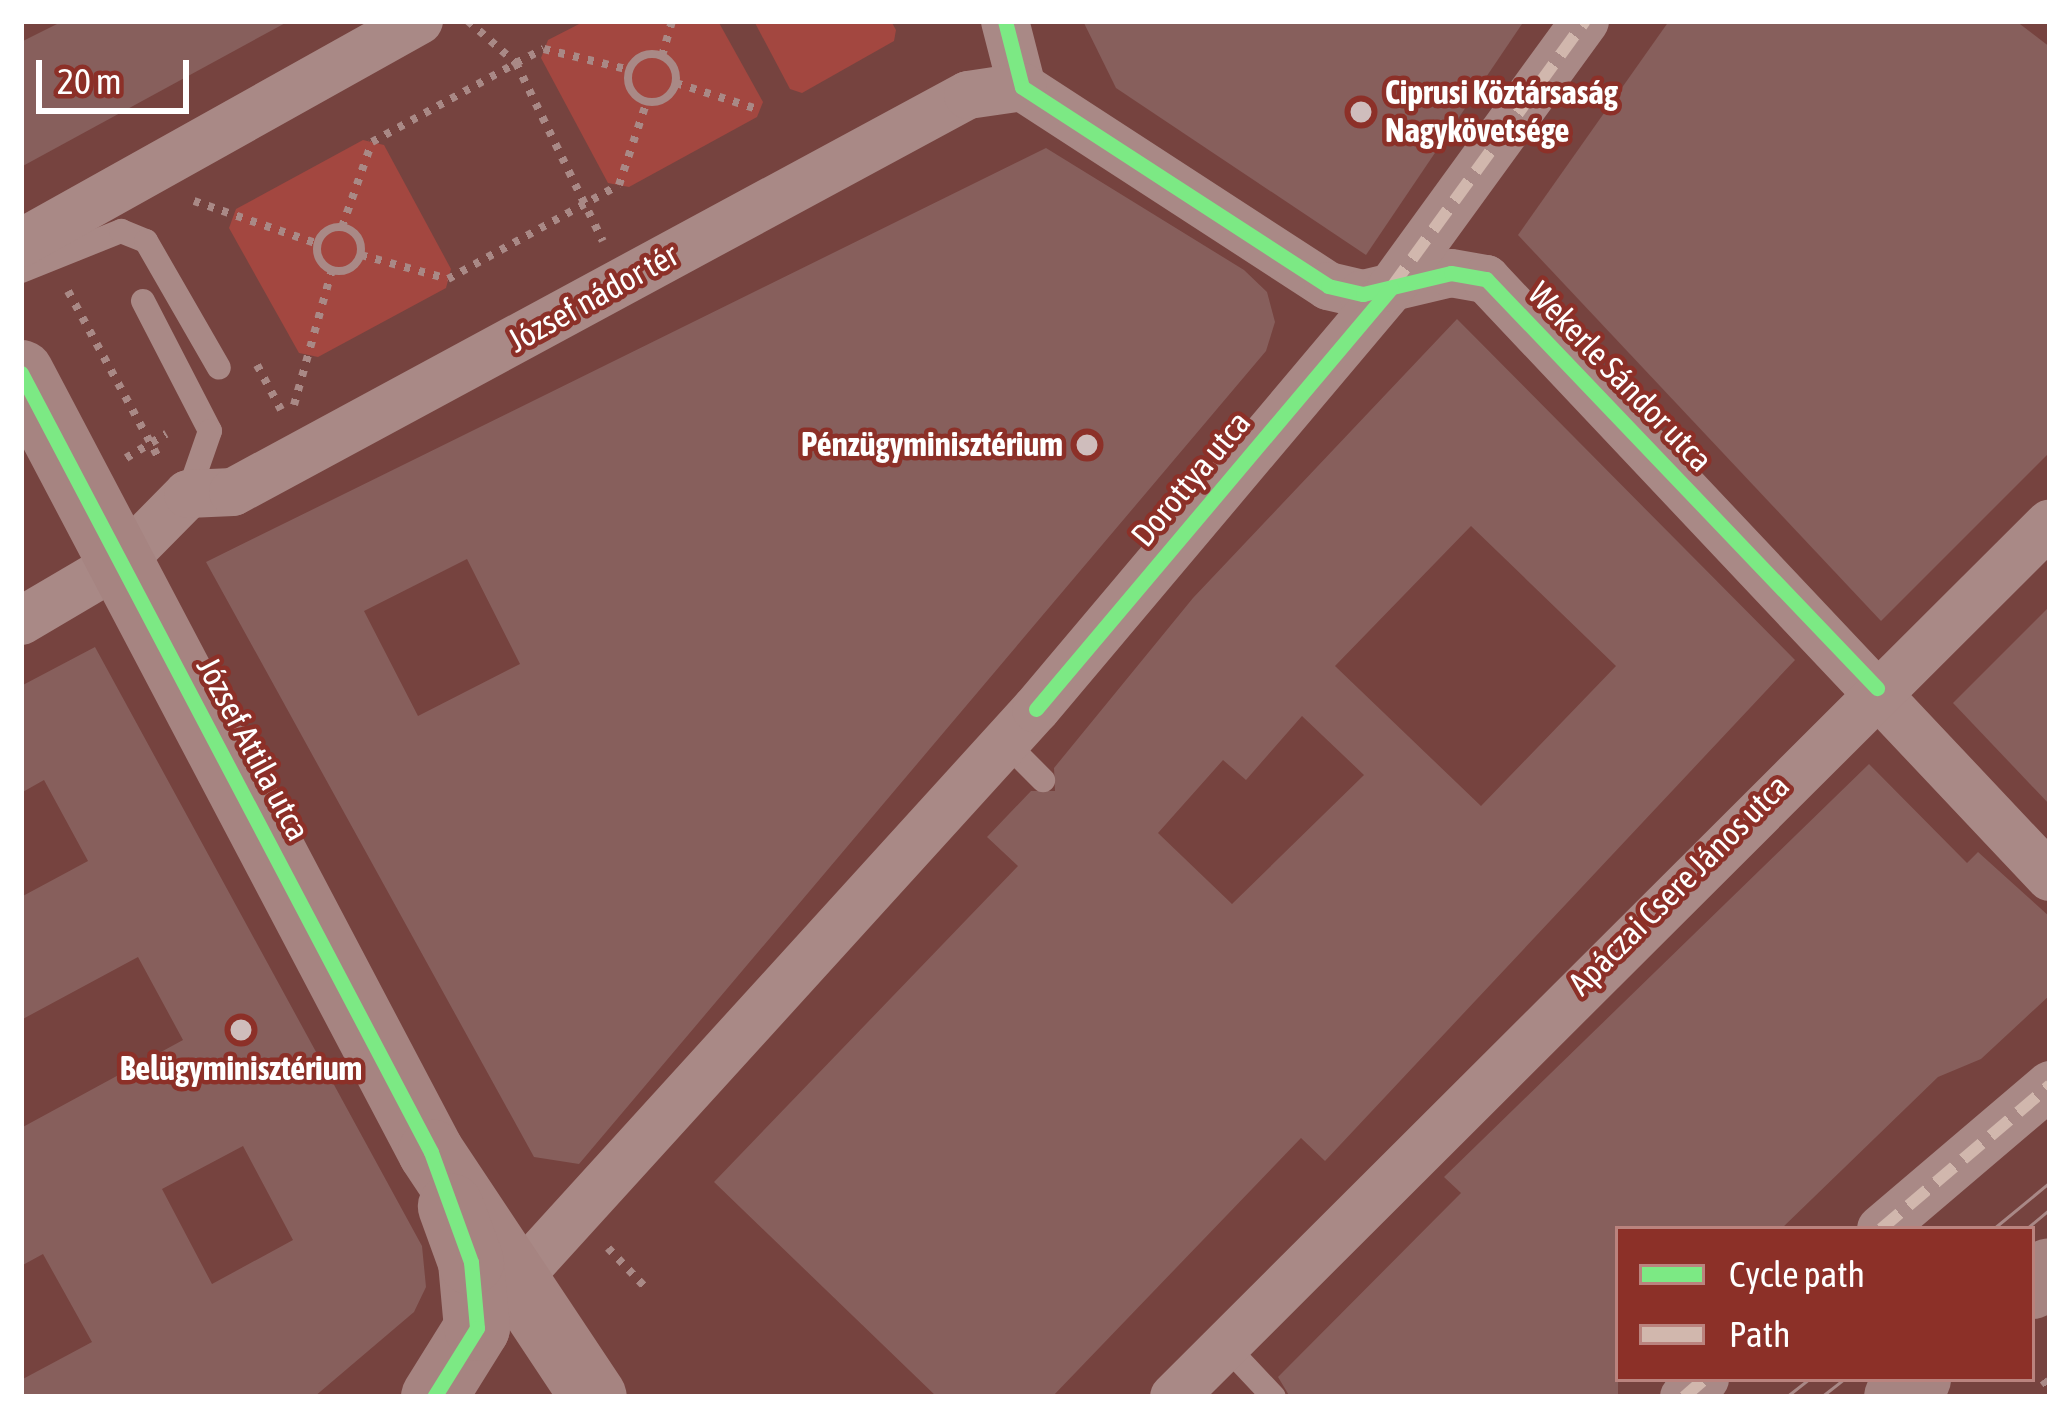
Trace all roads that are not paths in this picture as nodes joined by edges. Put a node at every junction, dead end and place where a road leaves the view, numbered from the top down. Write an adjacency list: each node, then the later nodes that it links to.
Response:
1 (419, 21): 5 (street)
2 (1005, 21): 4 (street)
3 (1585, 21): 7 (street, Dorottya utca)
4 (1022, 86): 7 (street, Wekerle Sándor utca); 11 (street, József nádor tér)
5 (37, 253): 6 (lane); 9 (lane)
6 (21, 271)
7 (1391, 288): 15 (street, Wekerle Sándor utca); 16 (street, Dorottya utca)
8 (143, 301): 11 (lane)
9 (220, 368)
10 (21, 374): 13 (street, József Attila utca)
11 (176, 482): 13 (street)
12 (2050, 523): 15 (street, Apáczai Csere János utca)
13 (121, 562): 14 (street); 20 (street, József Attila utca)
14 (21, 621)
15 (1877, 688): 18 (street, Wekerle Sándor utca); 23 (street, Apáczai Csere János utca)
16 (1020, 726): 17 (lane); 22 (street, Dorottya utca)
17 (1043, 780)
18 (2050, 878)
19 (2050, 1085): 21 (street)
20 (431, 1153): 22 (street); 25 (street)
21 (1885, 1226)
22 (520, 1276): 26 (street)
23 (1225, 1346): 24 (lane); 27 (street, Apáczai Csere János utca)
24 (1271, 1396)
25 (434, 1397)
26 (594, 1397)
27 (1174, 1397)

